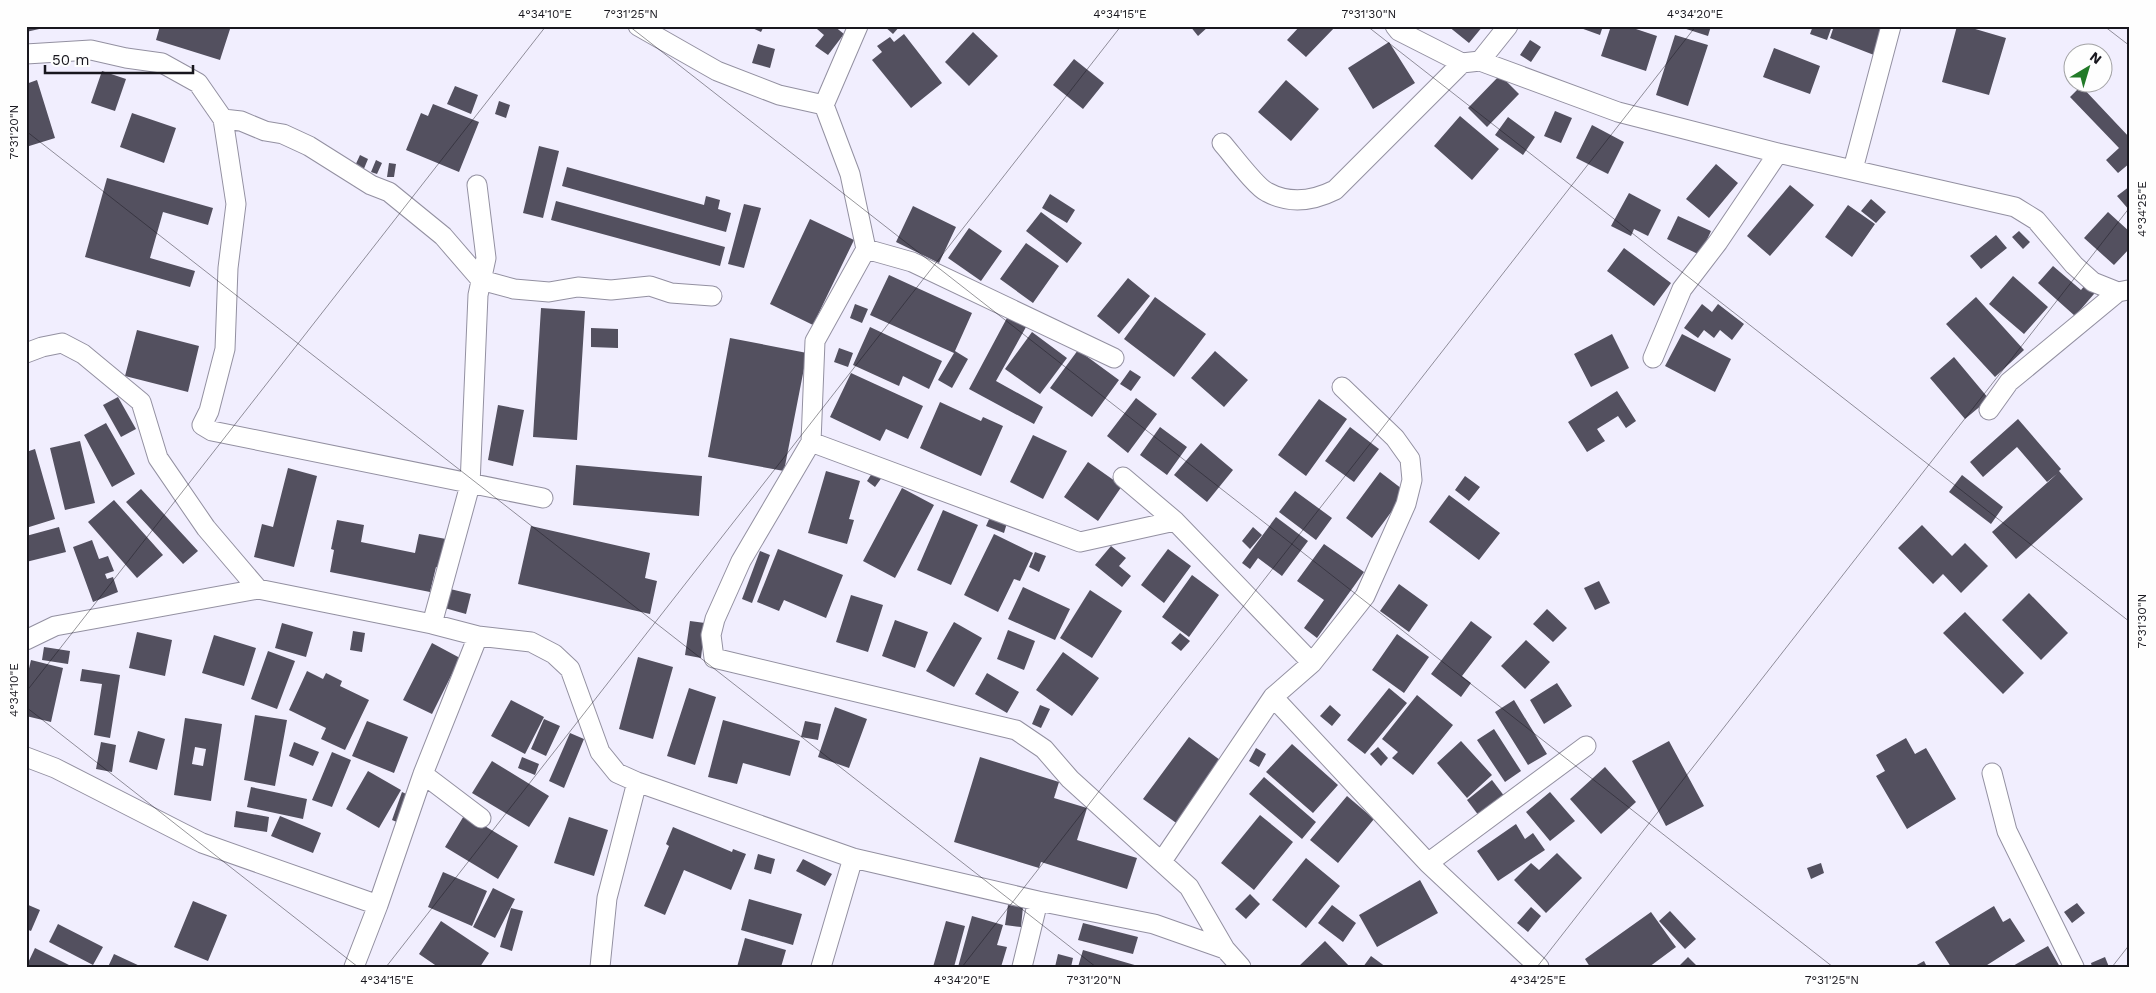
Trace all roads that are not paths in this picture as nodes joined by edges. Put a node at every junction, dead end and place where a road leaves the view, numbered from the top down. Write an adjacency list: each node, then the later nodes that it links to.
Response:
1 (638, 26): 8 (street)
2 (858, 26): 8 (street)
3 (1395, 26): 7 (street)
4 (1508, 26): 7 (street)
5 (1891, 26): 12 (street)
6 (26, 54): 9 (street)
7 (1471, 62): 10 (street); 11 (street)
8 (824, 105): 14 (street)
9 (223, 119): 15 (street); 25 (street)
10 (1222, 143)
11 (1778, 153): 12 (street); 20 (street)
12 (1854, 170): 16 (street)
13 (477, 185): 15 (street)
14 (866, 249): 19 (street); 23 (street)
15 (481, 280): 17 (street); 25 (street)
16 (2126, 290): 22 (street)
17 (712, 296)
18 (26, 353): 28 (street)
19 (1114, 358)
20 (1653, 358)
21 (1342, 387): 32 (street)
22 (1989, 410)
23 (811, 442): 27 (street); 41 (street)
24 (1123, 477): 27 (street)
25 (470, 485): 26 (street); 29 (street)
26 (543, 498)
27 (1175, 521): 32 (street)
28 (258, 589): 29 (street); 31 (street)
29 (432, 624): 30 (street)
30 (478, 636): 37 (street); 38 (street)
31 (26, 640)
32 (1312, 663): 33 (street)
33 (1273, 697): 41 (street); 42 (street)
34 (1586, 746): 42 (street)
35 (26, 757): 44 (street)
36 (1992, 773): 52 (street)
37 (423, 774): 39 (street); 44 (street)
38 (637, 782): 40 (street); 47 (street)
39 (481, 818)
40 (853, 858): 43 (street); 48 (street)
41 (1162, 861): 45 (street)
42 (1428, 862): 51 (street)
43 (1038, 901): 45 (street); 49 (street)
44 (378, 905): 46 (street)
45 (1225, 949): 50 (street)
46 (354, 967)
47 (600, 967)
48 (821, 967)
49 (1022, 967)
50 (1241, 967)
51 (1539, 967)
52 (2074, 967)

